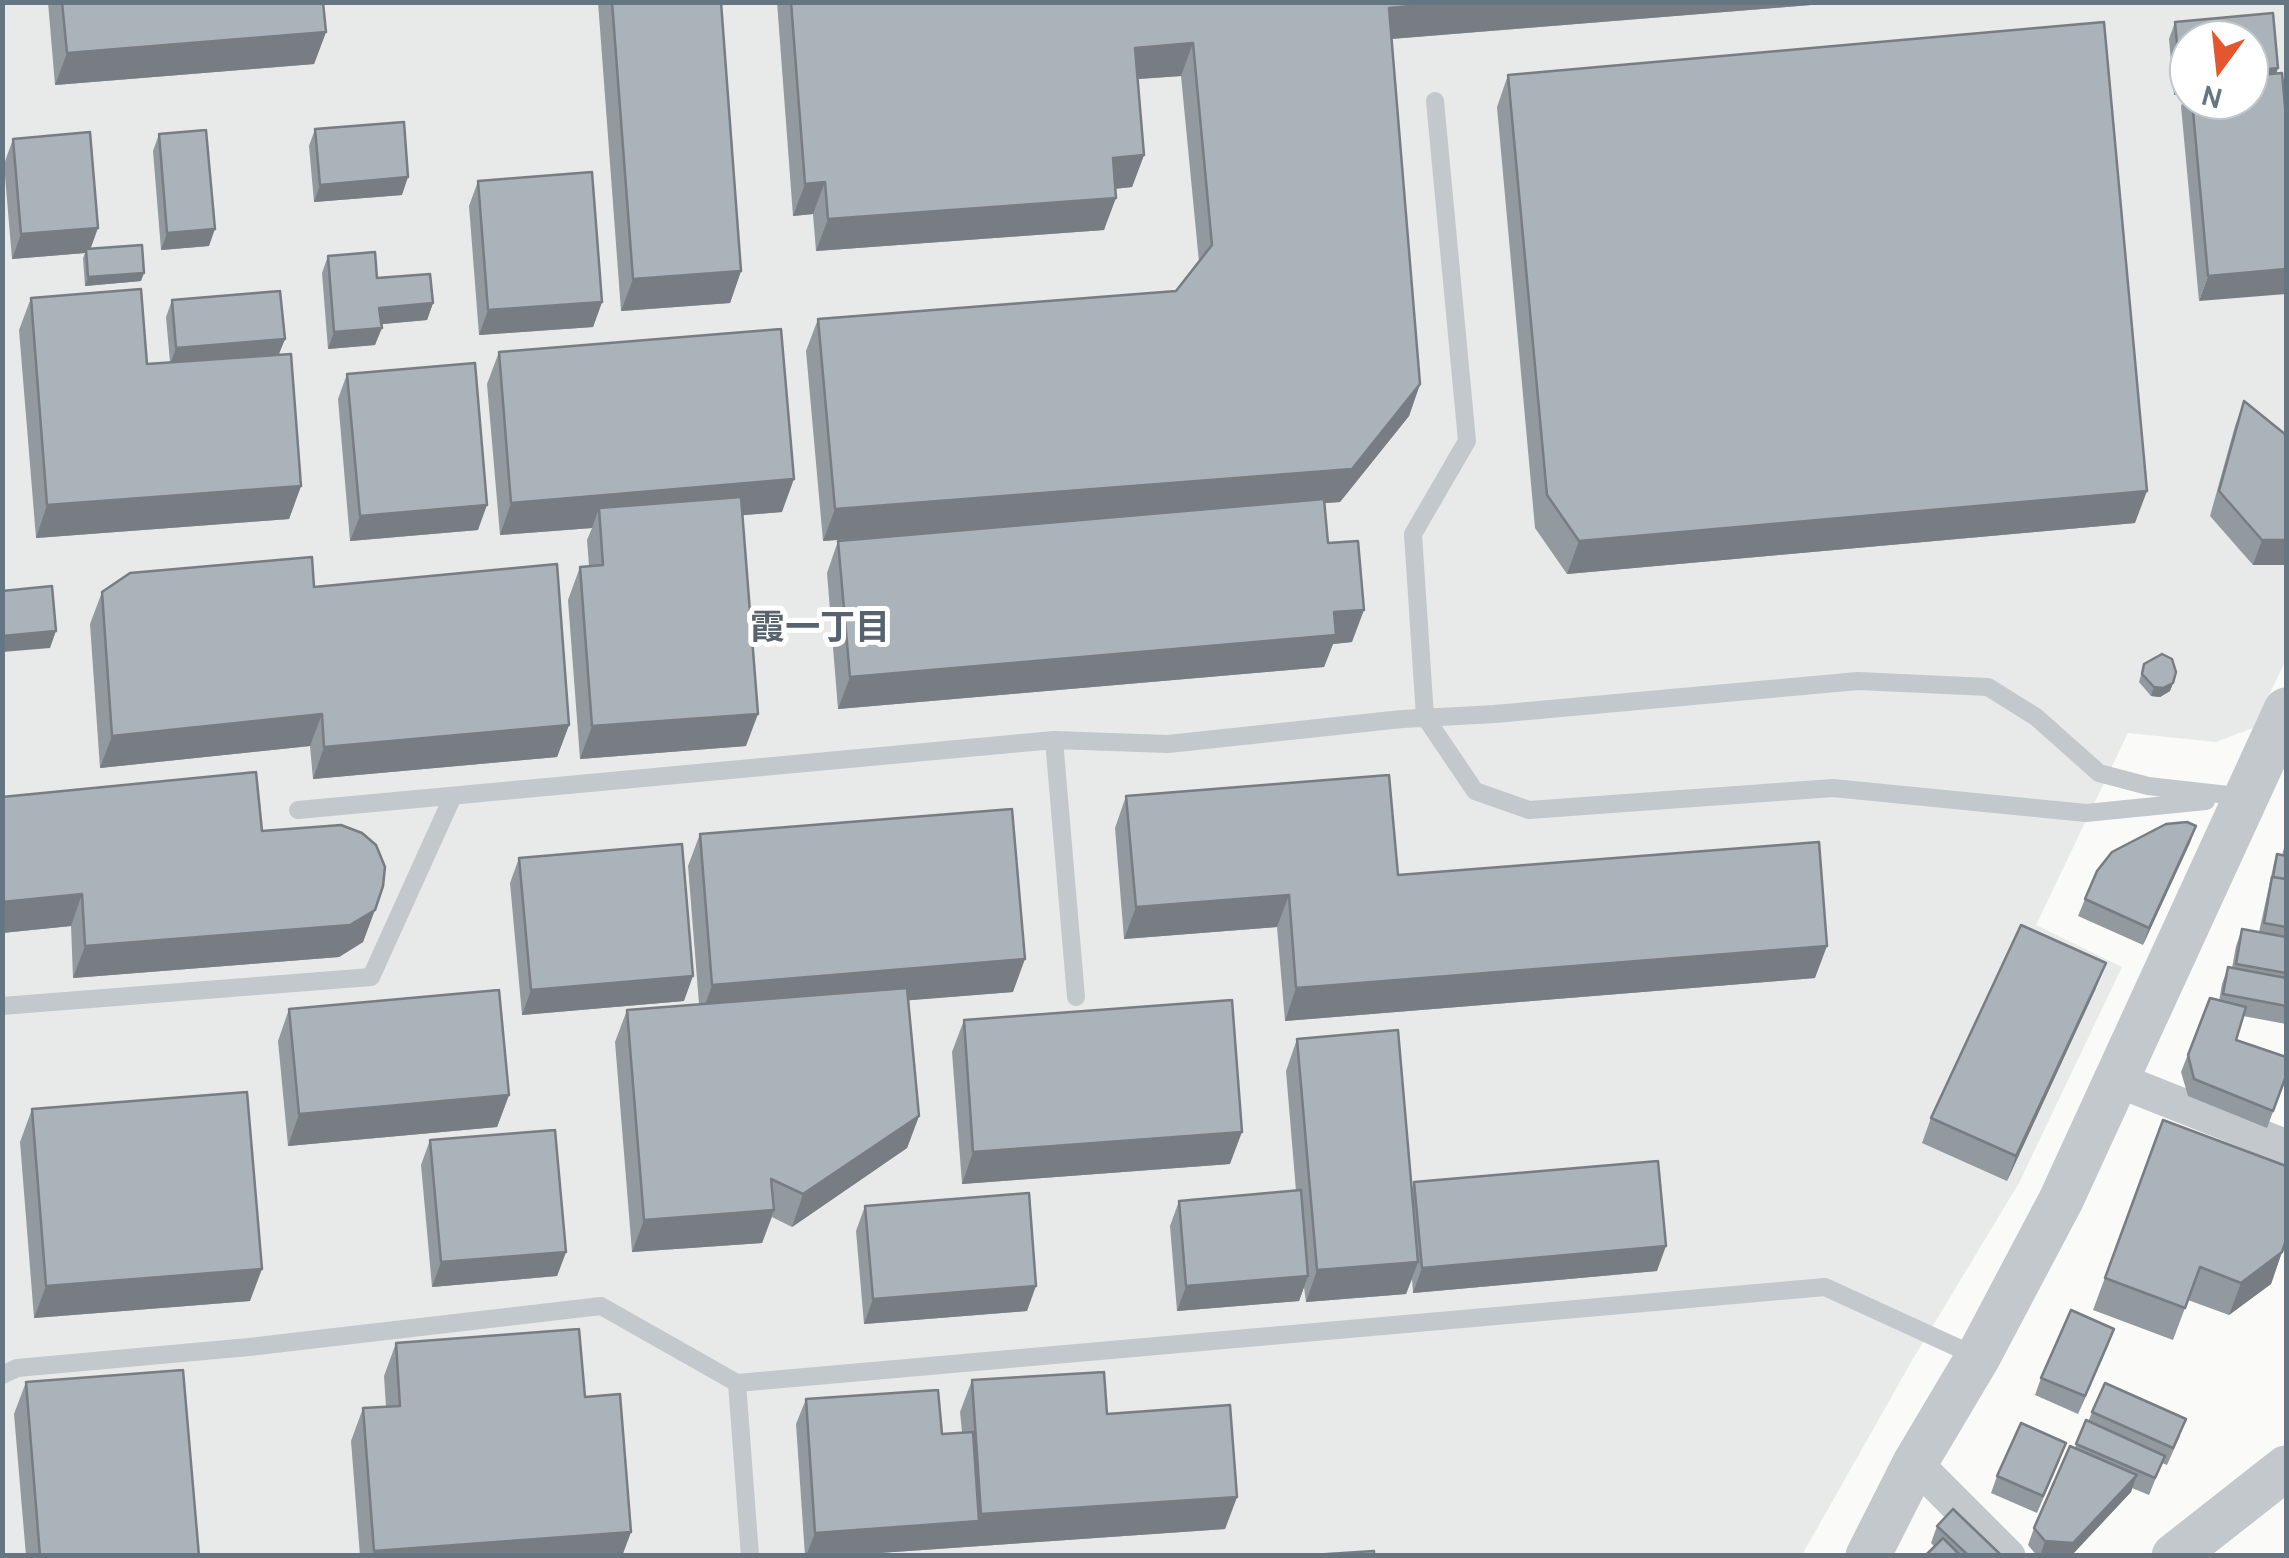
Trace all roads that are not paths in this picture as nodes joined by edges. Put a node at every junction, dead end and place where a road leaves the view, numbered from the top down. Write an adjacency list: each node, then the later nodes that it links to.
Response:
1 (1435, 101): 3 (lane)
2 (2286, 710): 5 (street)
3 (1425, 717): 4 (lane); 5 (lane); 5 (lane)
4 (1054, 740): 6 (lane); 8 (lane)
5 (2266, 795): 10 (street)
6 (453, 796): 7 (lane); 9 (lane)
7 (298, 810)
8 (1076, 998)
9 (2, 1006)
10 (2118, 1080): 11 (street); 12 (street)
11 (2286, 1147)
12 (1978, 1357): 14 (lane); 15 (street)
13 (2, 1375): 14 (lane)
14 (737, 1383): 17 (lane)
15 (1914, 1463): 18 (street); 19 (street)
16 (2286, 1468): 20 (street)
17 (750, 1556)
18 (1868, 1556)
19 (2008, 1556)
20 (2174, 1556)

